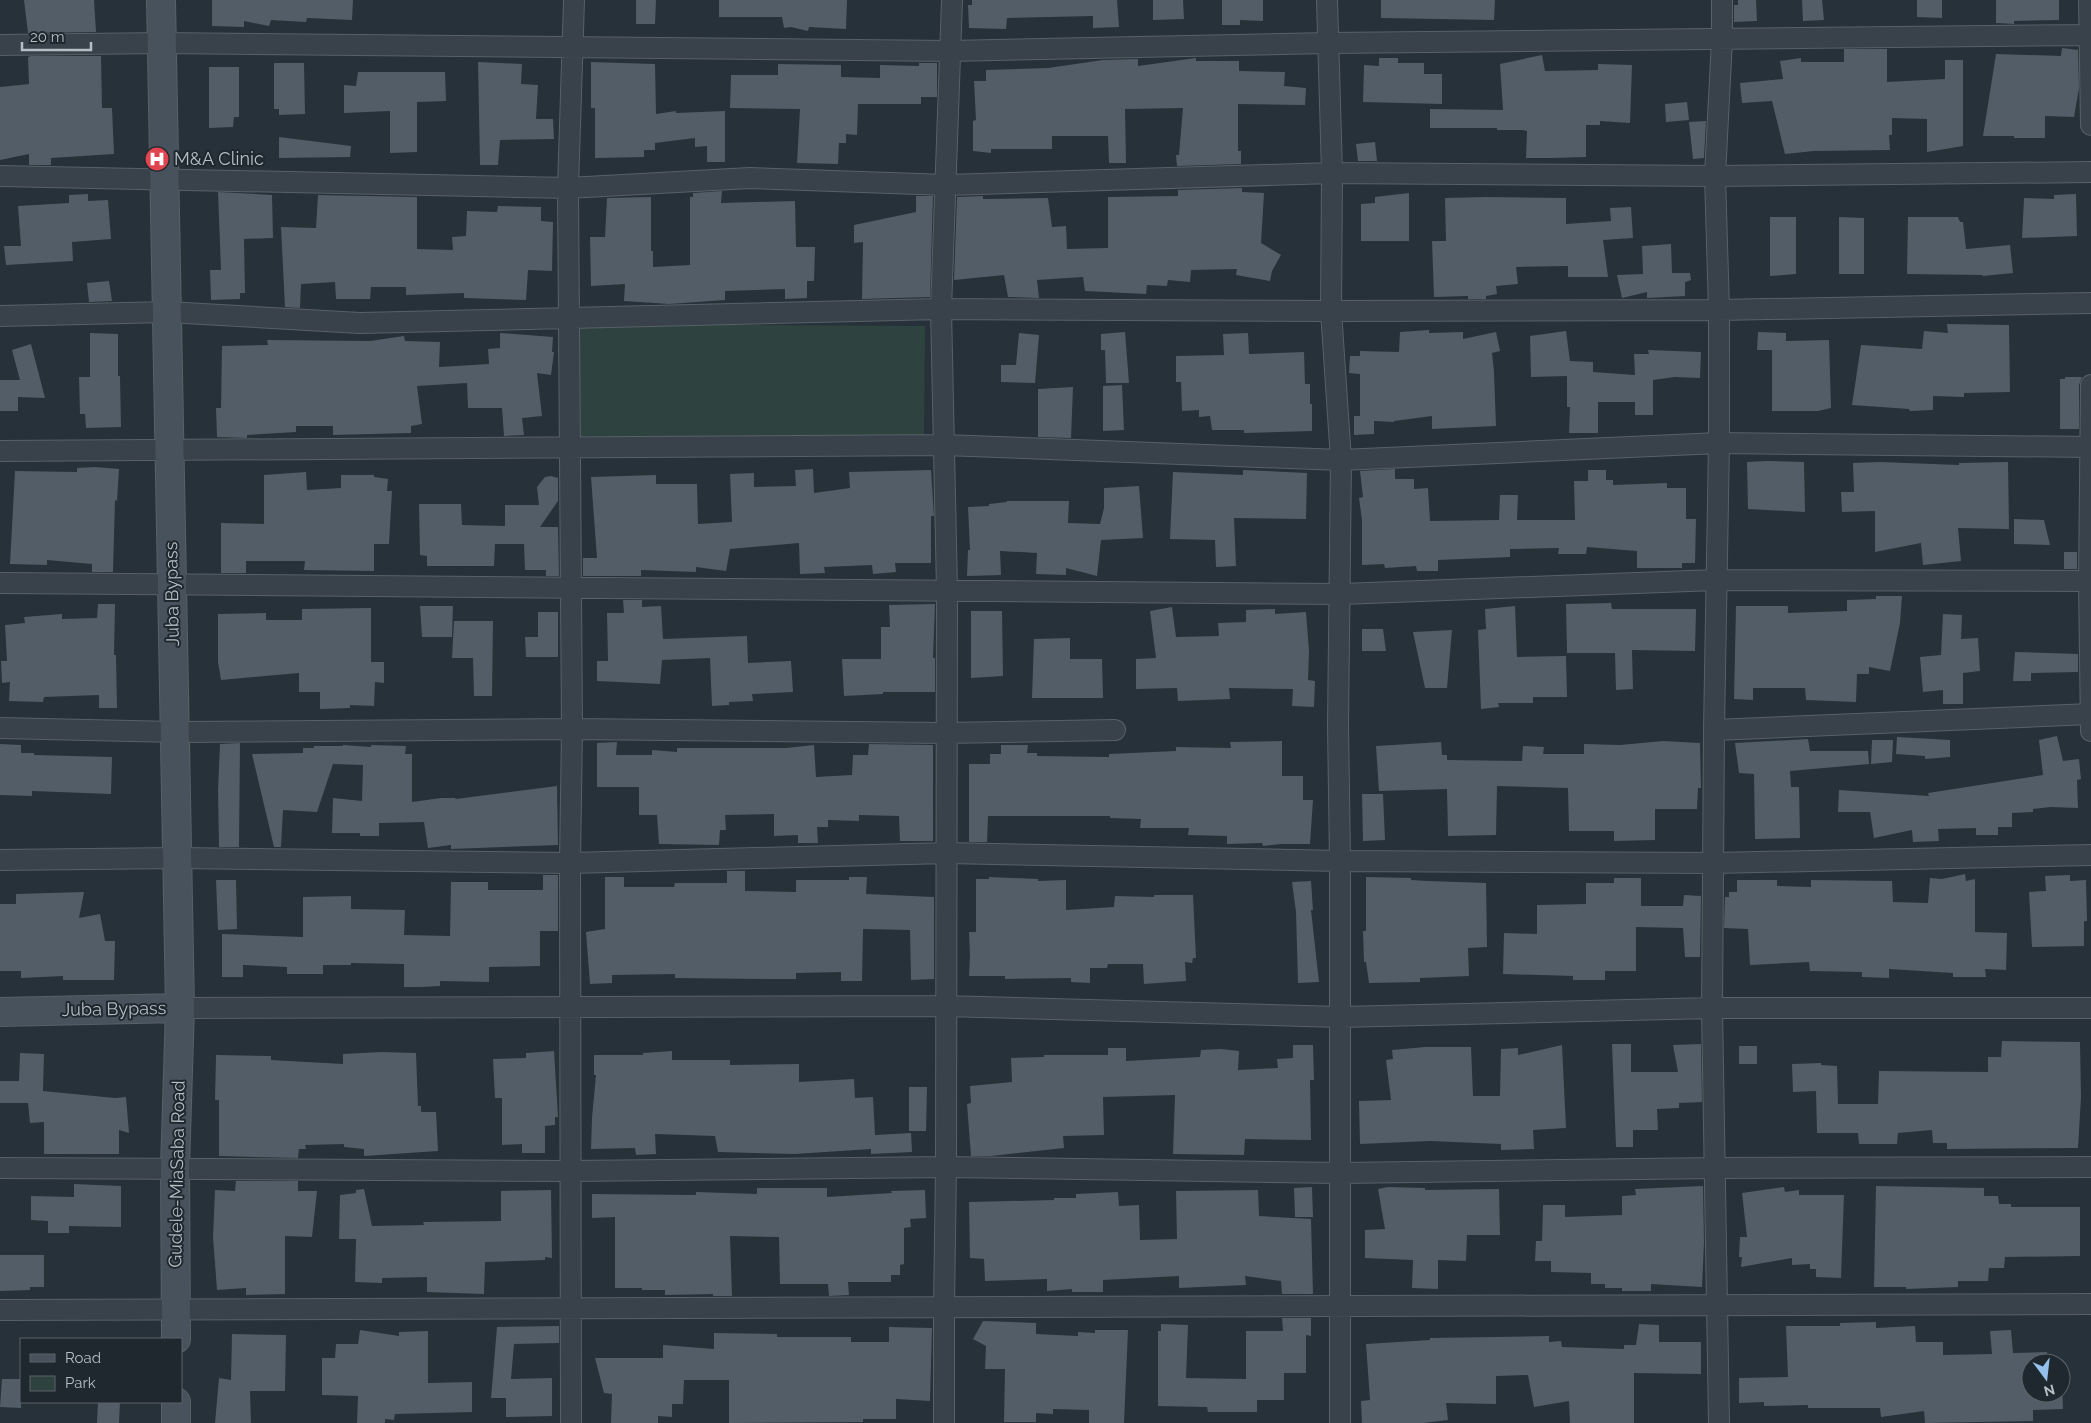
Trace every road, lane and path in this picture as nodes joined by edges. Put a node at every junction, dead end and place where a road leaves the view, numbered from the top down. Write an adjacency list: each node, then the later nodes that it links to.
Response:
1 (162, 0): 9 (main road, Juba Bypass)
2 (574, 0): 12 (street)
3 (952, 0): 13 (street)
4 (1327, 0): 10 (street)
5 (1722, 0): 8 (street)
6 (2090, 0): 7 (street)
7 (2090, 35): 8 (street); 14 (street)
8 (1722, 40): 10 (street); 18 (street)
9 (162, 42): 11 (street); 12 (street); 19 (main road, Juba Bypass)
10 (1328, 43): 13 (street); 16 (street)
11 (0, 45)
12 (573, 47): 13 (street); 21 (street)
13 (950, 52): 20 (street)
14 (2091, 125)
15 (2091, 172): 18 (street)
16 (1332, 173): 18 (street); 20 (street); 25 (street)
17 (0, 176): 19 (street)
18 (1715, 176): 24 (street)
19 (165, 178): 21 (street); 26 (main road, Juba Bypass)
20 (947, 185): 21 (street); 23 (street)
21 (568, 188): 28 (street)
22 (2091, 303): 24 (street)
23 (941, 309): 25 (street); 28 (street); 31 (street)
24 (1719, 310): 25 (street); 30 (street)
25 (1331, 311): 36 (street)
26 (167, 312): 27 (street); 28 (street); 34 (main road, Juba Bypass)
27 (0, 316)
28 (568, 318): 32 (street)
29 (2091, 385): 33 (street)
30 (1719, 443): 33 (street); 36 (street); 37 (street)
31 (944, 445): 32 (street); 36 (street); 42 (street)
32 (569, 447): 34 (street); 41 (street)
33 (2090, 447): 38 (street)
34 (170, 450): 35 (street); 40 (main road, Juba Bypass)
35 (0, 451)
36 (1341, 460): 43 (street)
37 (1716, 580): 38 (street); 43 (street); 48 (street)
38 (2090, 581): 44 (street)
39 (0, 583): 40 (street)
40 (172, 584): 41 (street); 49 (main road, Juba Bypass)
41 (571, 587): 42 (street); 46 (street)
42 (946, 590): 43 (street); 50 (street)
43 (1341, 594): 55 (street)
44 (2091, 720): 48 (street)
45 (0, 728): 49 (street)
46 (572, 729): 49 (street); 50 (street); 56 (street)
47 (1115, 730): 50 (street)
48 (1714, 730): 57 (street)
49 (175, 732): 53 (main road, Juba Bypass)
50 (945, 733): 51 (street)
51 (946, 853): 55 (street); 56 (street); 59 (street)
52 (2091, 855): 57 (street)
53 (178, 858): 54 (street); 56 (street); 60 (main road, Juba Bypass)
54 (0, 860)
55 (1340, 861): 57 (street); 64 (street)
56 (570, 863): 58 (street)
57 (1714, 863): 61 (street)
58 (570, 1006): 59 (street); 60 (street); 70 (street)
59 (945, 1006): 64 (street); 66 (street)
60 (180, 1008): 63 (main road, Juba Bypass); 65 (main road, Gudele-MiaSaba Road)
61 (1712, 1008): 62 (street); 64 (street); 69 (street)
62 (2091, 1008)
63 (0, 1012)
64 (1340, 1017): 71 (street)
65 (175, 1167): 68 (street); 70 (street); 78 (main road, Gudele-MiaSaba Road)
66 (946, 1167): 70 (street); 71 (street); 76 (street)
67 (2091, 1167): 69 (street)
68 (0, 1168)
69 (1714, 1168): 71 (street); 74 (street)
70 (570, 1171): 75 (street)
71 (1340, 1173): 73 (street)
72 (2091, 1304): 74 (street)
73 (1340, 1306): 74 (street); 76 (street); 84 (street)
74 (1716, 1306): 85 (street)
75 (571, 1308): 76 (street); 78 (street); 82 (street)
76 (944, 1308): 83 (street)
77 (0, 1310): 78 (street)
78 (176, 1310): 79 (main road, Gudele-MiaSaba Road)
79 (176, 1338)
80 (176, 1403): 81 (main road)
81 (176, 1423)
82 (571, 1423)
83 (944, 1423)
84 (1340, 1423)
85 (1719, 1423)

